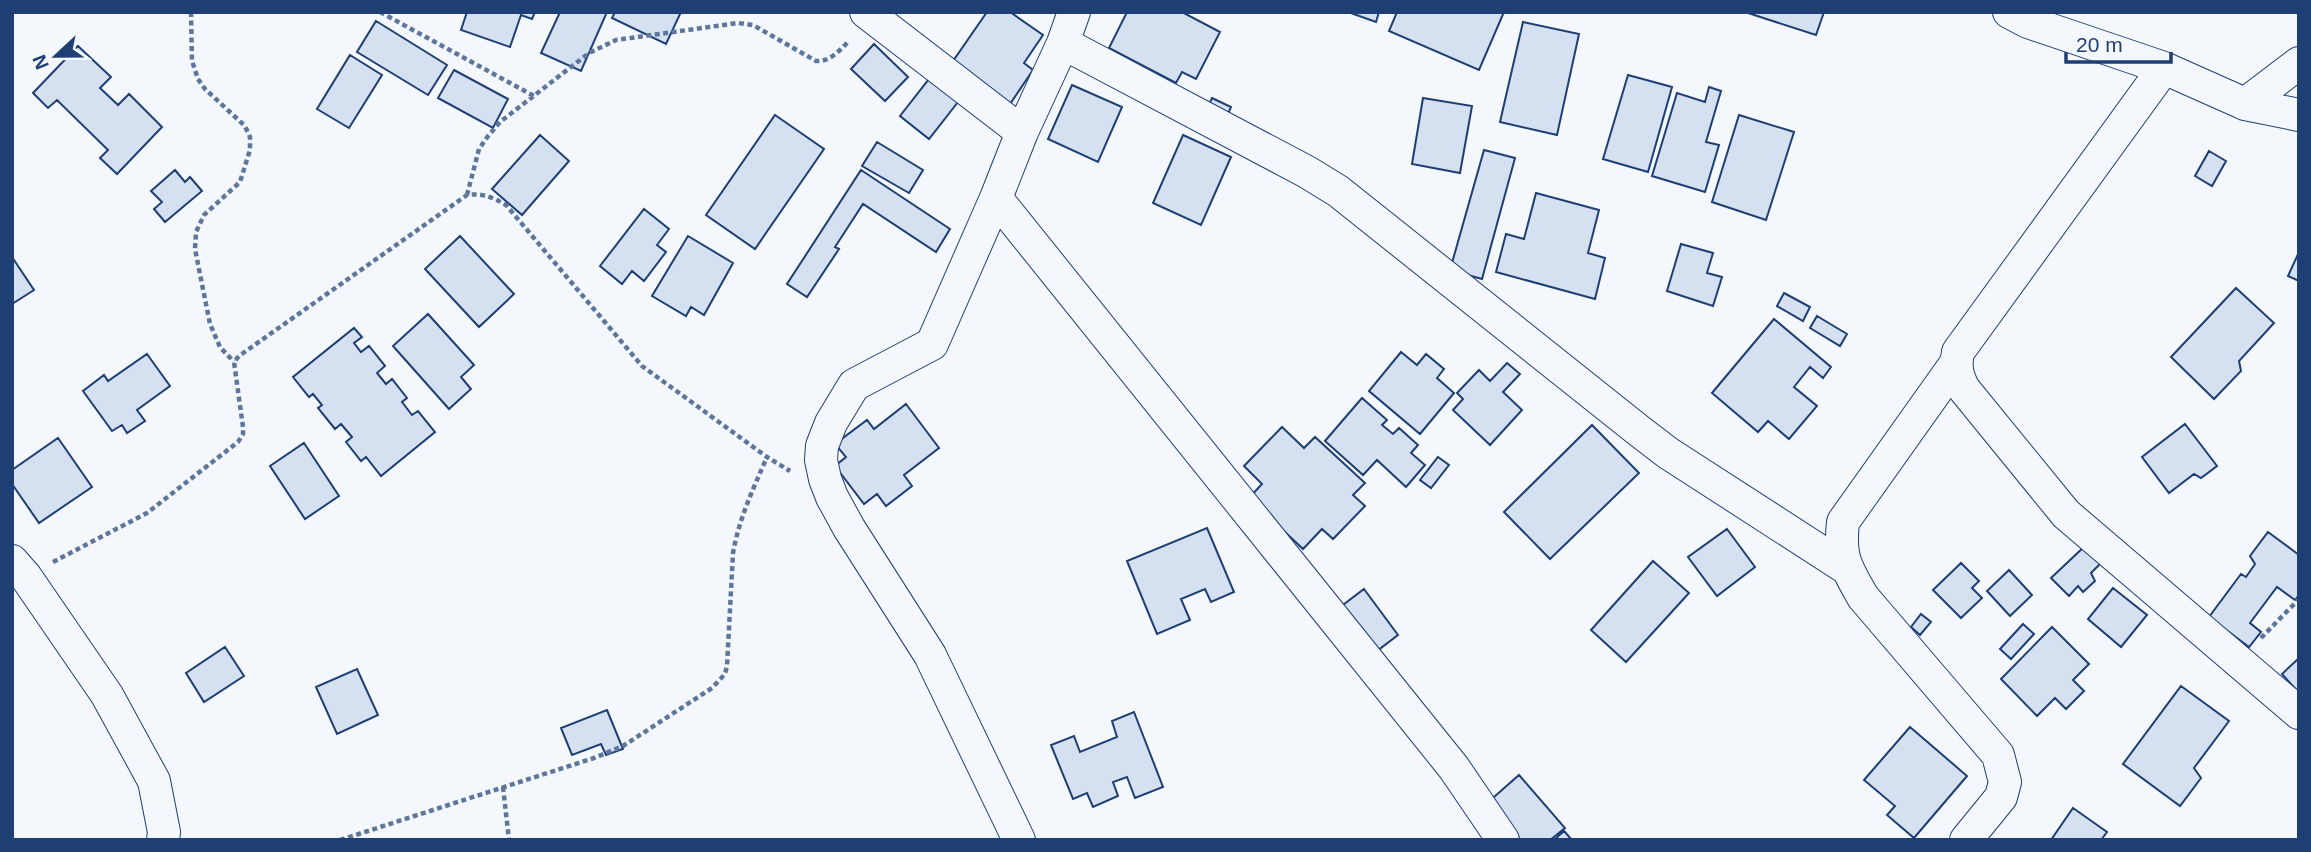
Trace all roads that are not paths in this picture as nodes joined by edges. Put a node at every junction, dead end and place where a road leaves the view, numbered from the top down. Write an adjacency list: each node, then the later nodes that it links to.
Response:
1 (1074, 12): 4 (street)
2 (2009, 12): 6 (street)
3 (869, 16): 9 (street)
4 (1063, 43): 9 (street); 12 (street)
5 (2299, 63): 7 (street)
6 (2164, 68): 7 (street); 11 (street)
7 (2245, 104): 8 (street)
8 (2299, 115)
9 (1022, 132): 10 (street)
10 (996, 198): 16 (street); 17 (street)
11 (1956, 363): 12 (street); 14 (street)
12 (1846, 568): 18 (street)
13 (19, 569): 15 (street)
14 (2299, 713)
15 (163, 840)
16 (1019, 840)
17 (1503, 840)
18 (1966, 840)

